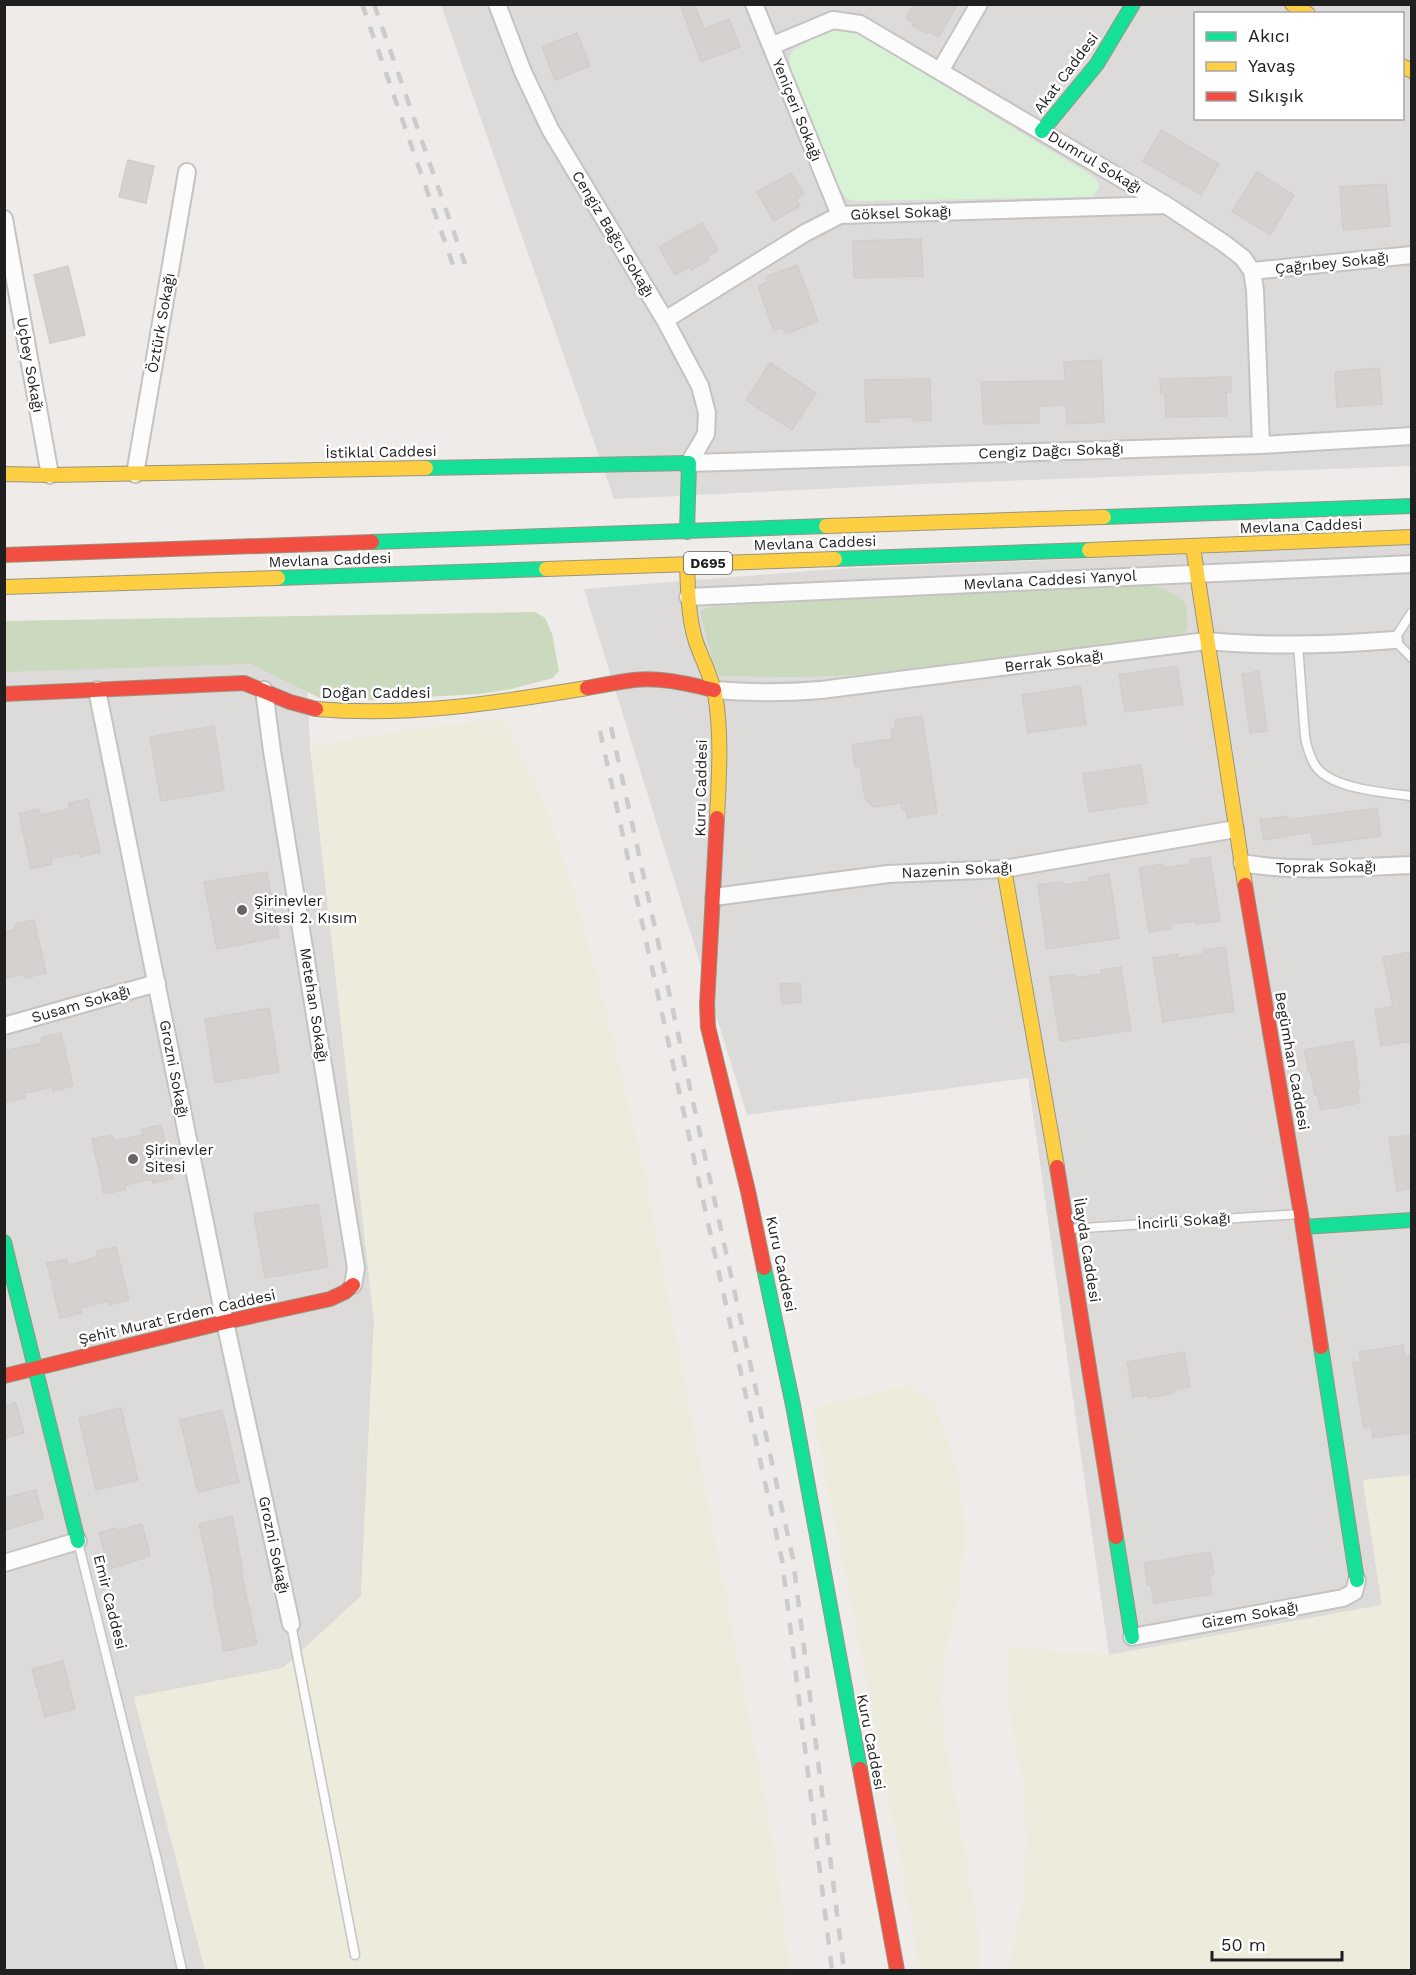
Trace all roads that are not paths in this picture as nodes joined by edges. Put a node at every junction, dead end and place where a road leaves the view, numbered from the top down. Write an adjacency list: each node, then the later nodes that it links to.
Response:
1 (497, 4): 16 (street, Cengiz Bağcı Sokağı)
2 (754, 4): 7 (street, Yeniçeri Sokağı)
3 (979, 4): 8 (street)
4 (1133, 4): 9 (street, Akat Caddesi)
5 (1292, 4): 6 (street)
6 (1305, 12)
7 (771, 46): 8 (street, Dumrul Sokağı); 12 (street, Yeniçeri Sokağı)
8 (940, 71): 9 (street, Dumrul Sokağı)
9 (1042, 131): 11 (street, Dumrul Sokağı)
10 (187, 172): 21 (street, Öztürk Sokağı)
11 (1166, 205): 12 (street, Göksel Sokağı); 15 (street, Dumrul Sokağı)
12 (840, 215): 16 (street, Göksel Sokağı)
13 (4, 219): 22 (street, Uçbey Sokağı)
14 (1412, 255): 15 (street, Çağrıbey Sokağı)
15 (1252, 271): 18 (street)
16 (665, 320): 19 (street, Cengiz Bağcı Sokağı)
17 (1412, 436): 18 (street, Cengiz Dağcı Sokağı)
18 (1261, 444): 19 (street, Cengiz Dağcı Sokağı)
19 (690, 463): 21 (street, İstiklal Caddesi); 24 (street)
20 (4, 474): 22 (street, İstiklal Caddesi)
21 (135, 474): 22 (street, İstiklal Caddesi)
22 (50, 475)
23 (1412, 507): 24 (street, Mevlana Caddesi / D695)
24 (687, 532): 27 (street, Mevlana Caddesi / D695)
25 (1412, 537): 26 (street, Mevlana Caddesi / D695)
26 (1193, 547): 28 (street, Mevlana Caddesi / D695); 30 (street, Begümhan Caddesi)
27 (4, 555)
28 (687, 564): 31 (street, Mevlana Caddesi / D695); 32 (street, Kuru Caddesi)
29 (1412, 564): 30 (street, Mevlana Caddesi Yanyol)
30 (1197, 573): 32 (street, Mevlana Caddesi Yanyol); 35 (street, Begümhan Caddesi)
31 (4, 587)
32 (688, 597): 40 (street, Kuru Caddesi)
33 (1412, 612): 34 (lane)
34 (1394, 640): 36 (street, Berrak Sokağı); 37 (lane)
35 (1206, 641): 36 (street, Berrak Sokağı); 40 (street, Berrak Sokağı); 43 (street, Begümhan Caddesi)
36 (1298, 645): 42 (lane)
37 (1412, 658)
38 (97, 690): 39 (street, Doğan Caddesi); 41 (street, Doğan Caddesi); 48 (street, Grozni Sokağı)
39 (264, 690): 40 (street, Doğan Caddesi); 54 (street, Metehan Sokağı)
40 (714, 690): 47 (street, Kuru Caddesi)
41 (4, 694)
42 (1412, 796)
43 (1235, 829): 44 (street, Begümhan Caddesi); 46 (street, Nazenin Sokağı)
44 (1242, 863): 45 (street, Toprak Sokağı); 50 (street, Begümhan Caddesi)
45 (1412, 865)
46 (1004, 869): 47 (street, Nazenin Sokağı); 52 (street, İlayda Caddesi)
47 (714, 897): 65 (street, Kuru Caddesi)
48 (156, 983): 49 (street, Susam Sokağı); 55 (street, Grozni Sokağı)
49 (4, 1026)
50 (1302, 1220): 51 (street); 52 (lane, İncirli Sokağı); 60 (street, Begümhan Caddesi)
51 (1412, 1220)
52 (1067, 1229): 62 (street, İlayda Caddesi)
53 (4, 1242): 56 (street, Emir Caddesi)
54 (353, 1285): 55 (street, Şehit Murat Erdem Caddesi)
55 (225, 1322): 56 (street, Şehit Murat Erdem Caddesi); 61 (street, Grozni Sokağı)
56 (36, 1367): 57 (street, Şehit Murat Erdem Caddesi); 58 (street, Emir Caddesi)
57 (4, 1376)
58 (78, 1541): 59 (street); 64 (lane, Emir Caddesi)
59 (4, 1563)
60 (1357, 1580): 62 (street, Gizem Sokağı)
61 (291, 1624): 63 (lane)
62 (1132, 1637)
63 (355, 1955)
64 (182, 1971)
65 (897, 1971)

